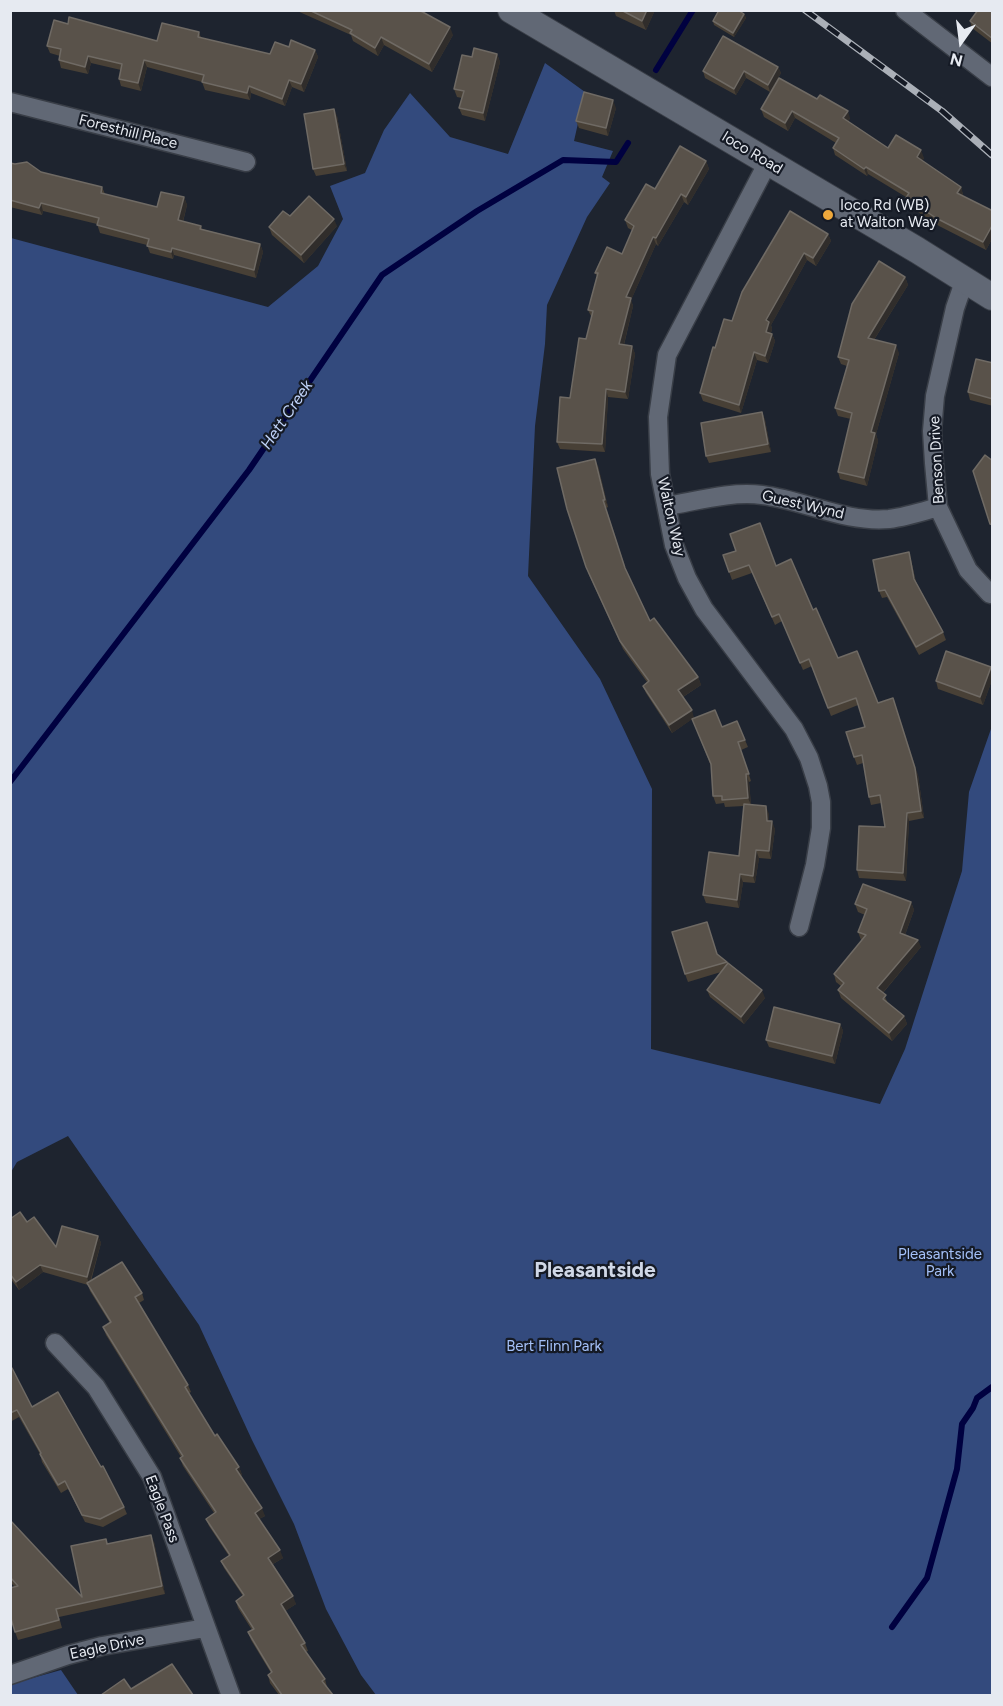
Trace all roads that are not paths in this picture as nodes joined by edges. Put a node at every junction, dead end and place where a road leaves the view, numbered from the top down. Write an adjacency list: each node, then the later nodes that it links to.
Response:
1 (511, 10): 6 (main road, Ioco Road)
2 (905, 10): 3 (street)
3 (993, 77)
4 (10, 102): 5 (street, Foresthill Place)
5 (246, 162)
6 (768, 162): 7 (main road, Ioco Road); 9 (street, Walton Way)
7 (965, 279): 8 (main road, Ioco Road); 10 (street, Benson Drive)
8 (993, 297)
9 (667, 506): 10 (street, Guest Wynd); 12 (street, Walton Way)
10 (938, 507): 11 (street, Benson Drive)
11 (990, 594)
12 (798, 927)
13 (55, 1343): 14 (street, Eagle Pass)
14 (205, 1628): 15 (street, Eagle Drive); 16 (street, Eagle Pass)
15 (10, 1675)
16 (231, 1695)

